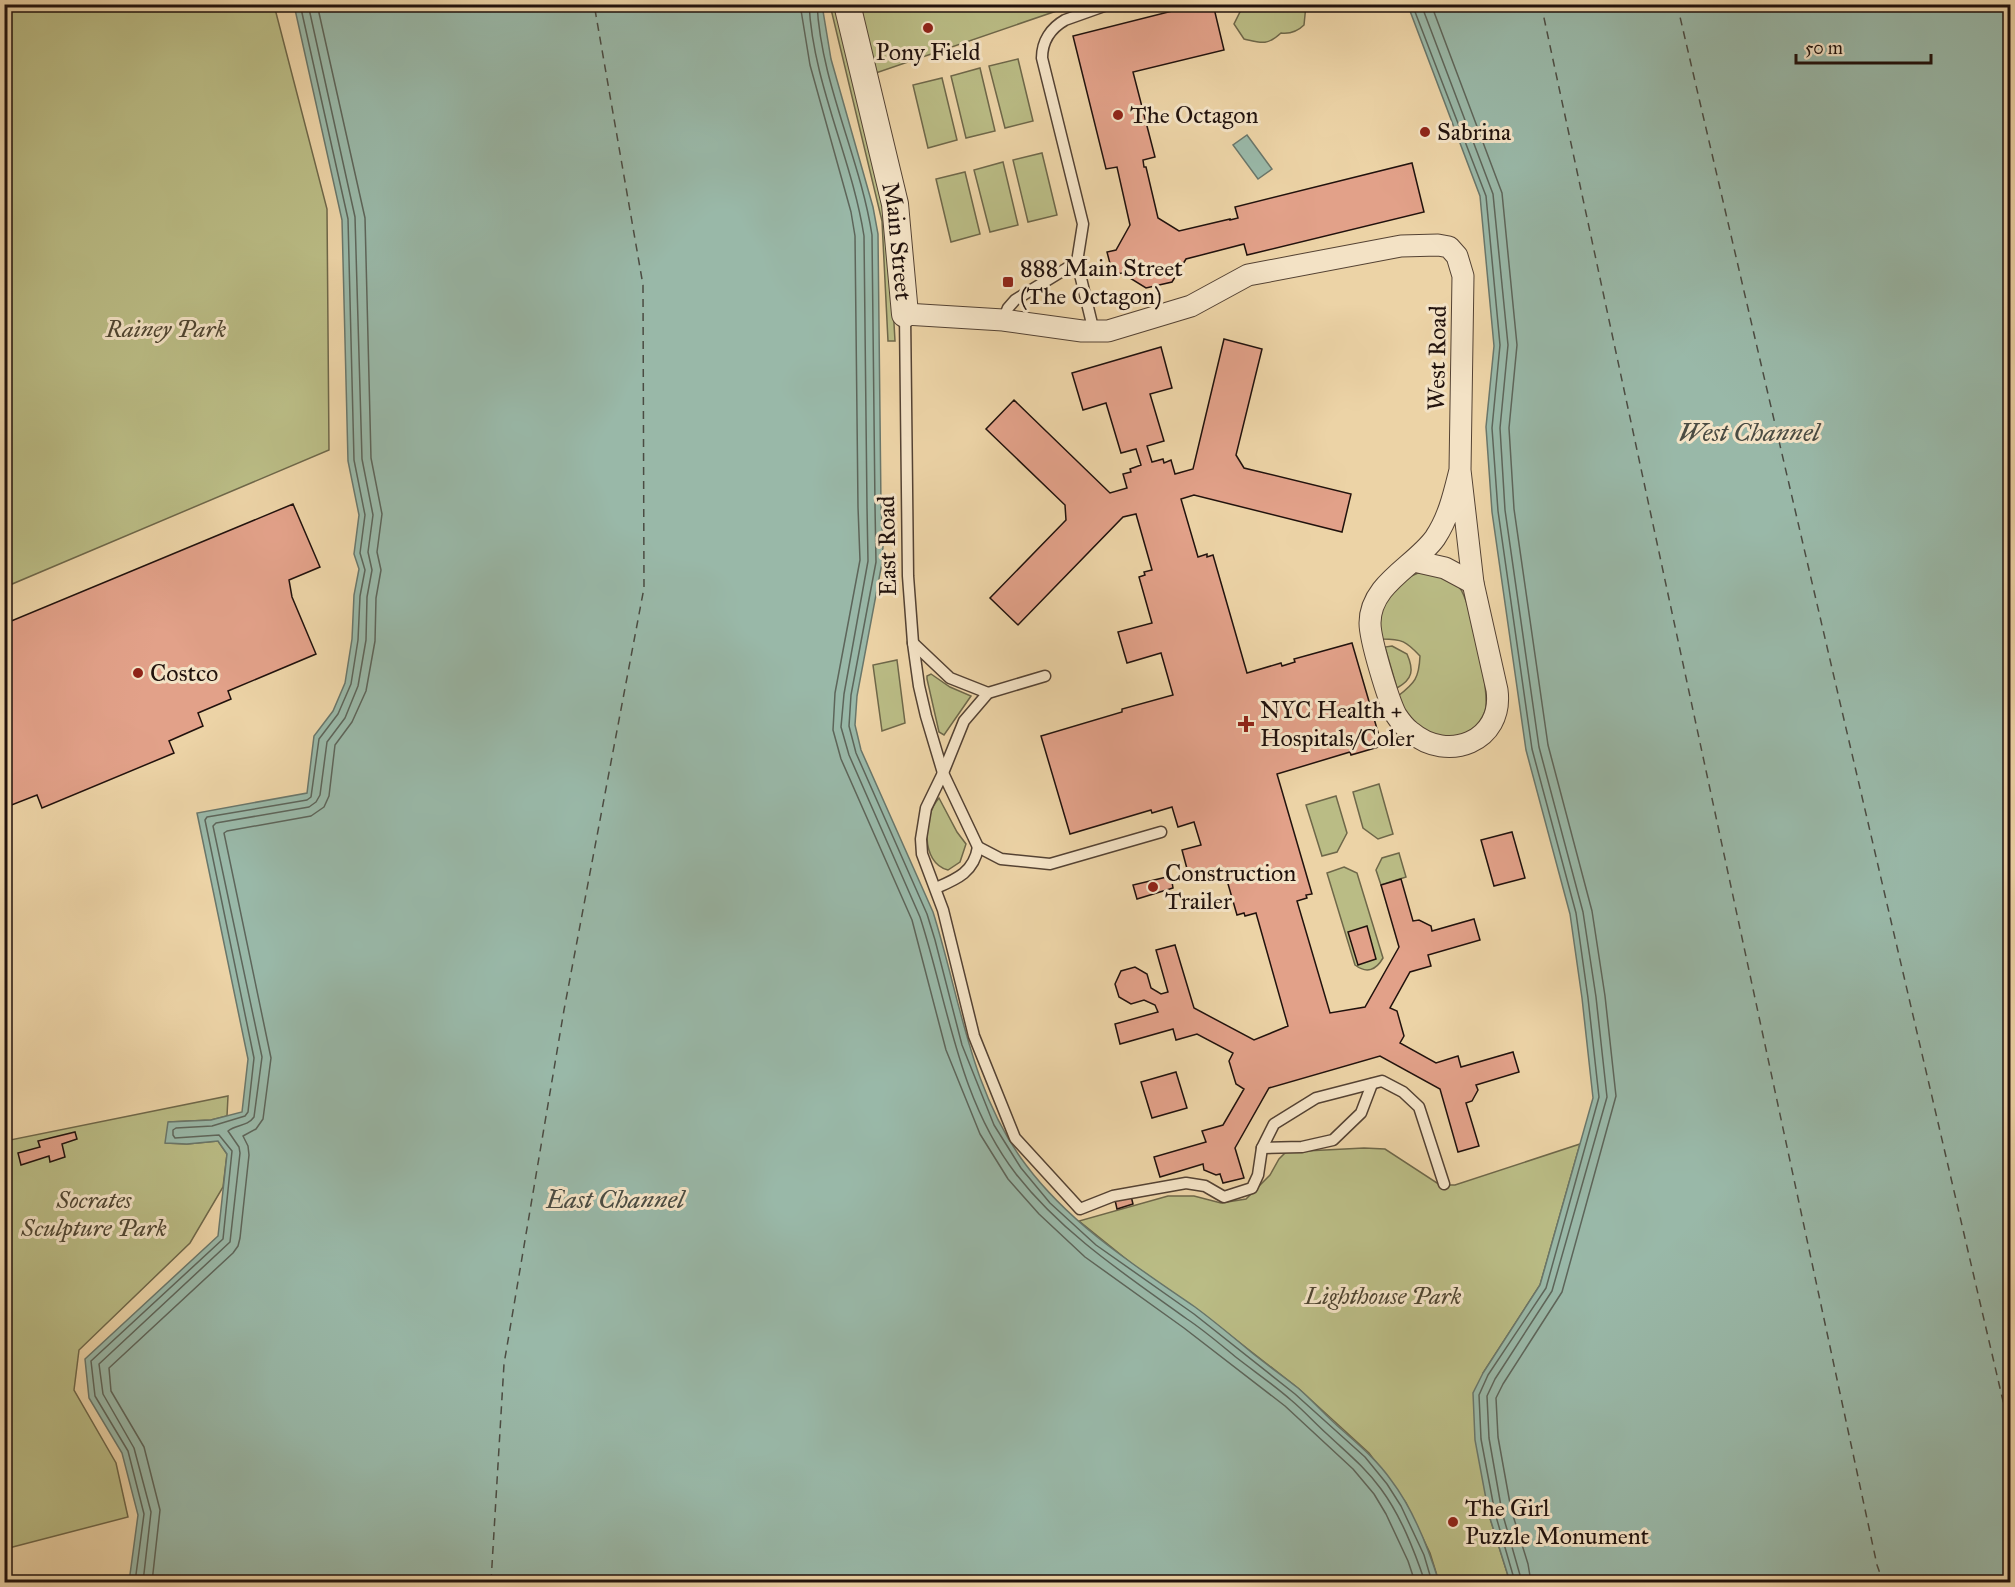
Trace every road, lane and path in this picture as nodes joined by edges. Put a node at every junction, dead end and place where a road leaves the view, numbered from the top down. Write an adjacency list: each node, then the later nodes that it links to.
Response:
1 (847, 4): 5 (street, Main Street)
2 (1110, 4): 4 (lane)
3 (1453, 250): 7 (street, Main Street); 8 (street, West Road)
4 (1077, 262): 6 (lane); 7 (lane)
5 (905, 314): 6 (street, Main Street); 11 (lane, East Road)
6 (1004, 320): 7 (street, Main Street)
7 (1094, 332)
8 (1460, 470): 9 (street, West Road); 10 (street, West Road)
9 (1414, 561): 10 (street); 10 (street, West Road)
10 (1473, 583)
11 (913, 643): 13 (lane); 14 (lane, East Road)
12 (1045, 676): 13 (lane)
13 (988, 693): 14 (lane)
14 (943, 773): 16 (lane, East Road); 17 (lane)
15 (1161, 832): 16 (lane)
16 (978, 847): 17 (lane)
17 (936, 888): 19 (lane)
18 (1372, 1084): 19 (lane); 19 (lane); 20 (lane)
19 (1262, 1148)
20 (1444, 1184)

